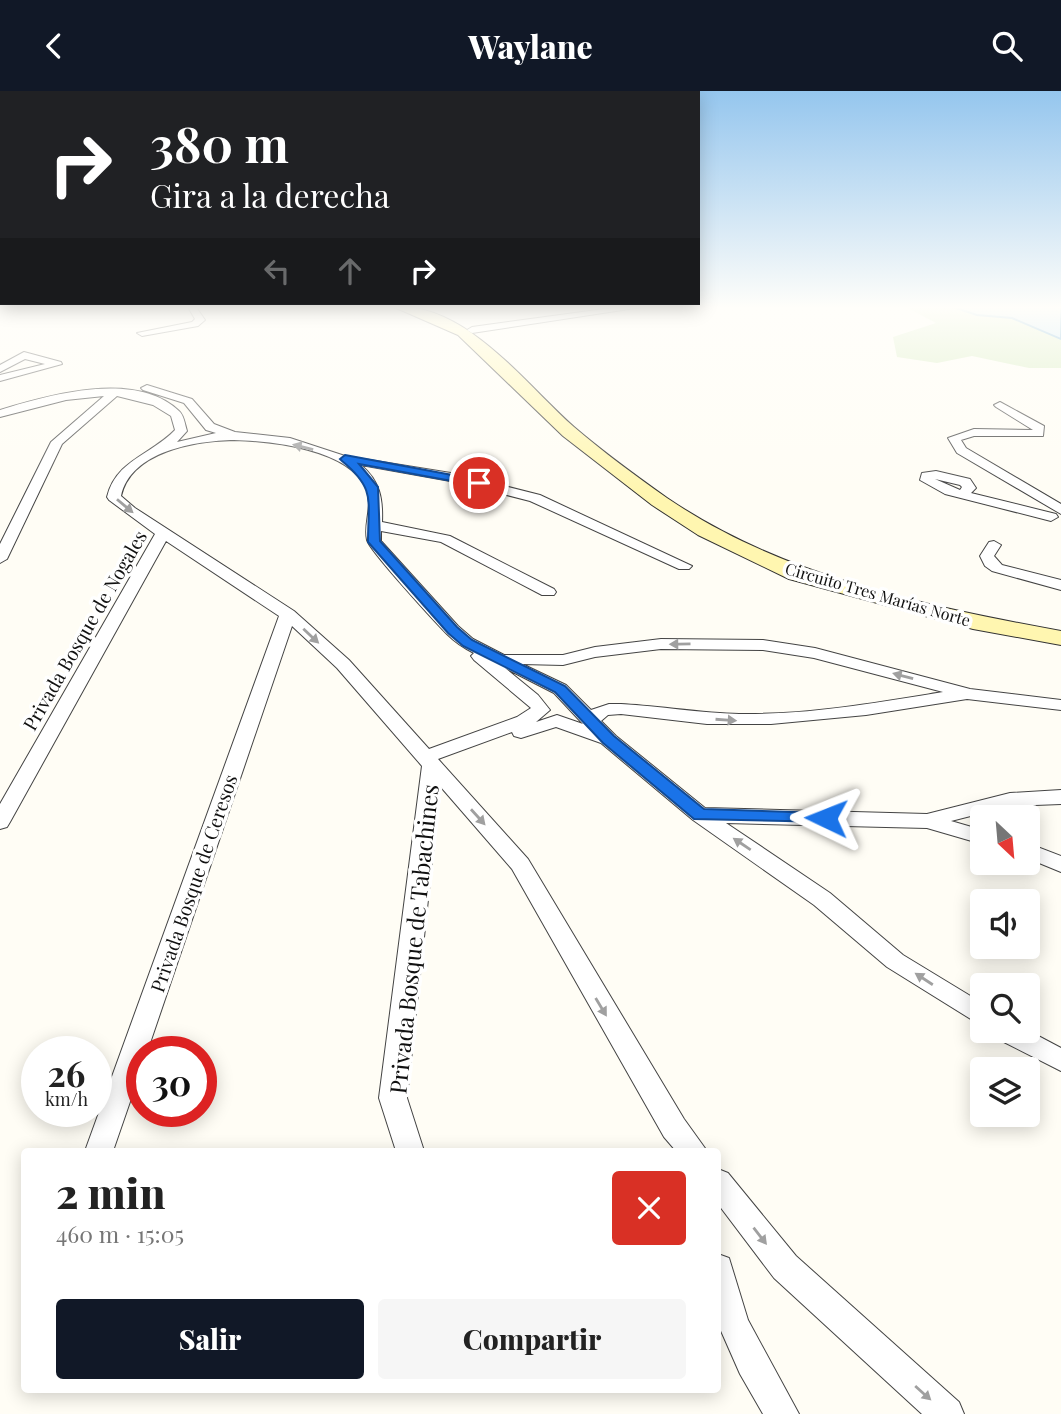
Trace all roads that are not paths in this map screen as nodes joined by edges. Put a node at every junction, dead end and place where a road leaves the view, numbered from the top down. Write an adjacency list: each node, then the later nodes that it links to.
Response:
1 (38, 369): 4 (street)
2 (505, 369): 9 (street, Circuito Tres Marías Norte)
3 (512, 369): 9 (street, Circuito Tres Marías Norte)
4 (0, 378)
5 (113, 394): 6 (street); 11 (street); 18 (street)
6 (11, 404): 8 (street); 10 (street)
7 (1000, 405): 14 (street)
8 (0, 414)
9 (576, 431): 23 (street, Circuito Tres Marías Norte); 24 (street, Circuito Tres Marías Norte)
10 (232, 436): 11 (street); 12 (street, one-way to 10)
11 (145, 457): 16 (street, one-way to 16)
12 (345, 459): 15 (street); 19 (street)
13 (963, 494): 14 (street)
14 (1058, 516)
15 (373, 525): 21 (street); 25 (street)
16 (163, 533): 22 (street); 34 (street, Privada Bosque de Nogales)
17 (994, 545): 20 (street)
18 (0, 559)
19 (684, 566)
20 (1061, 585)
21 (548, 592)
22 (288, 614): 30 (street, one-way to 30); 41 (street, Privada Bosque de Ceresos)
23 (1061, 629)
24 (1061, 638)
25 (475, 647): 26 (street, one-way to 25); 28 (street); 30 (street)
26 (969, 694): 27 (street); 28 (street, one-way to 26)
27 (1061, 705)
28 (590, 721): 29 (street)
29 (609, 740): 30 (street); 32 (street)
30 (428, 761): 42 (street, Privada Bosque de Tabachines); 43 (street, one-way to 43)
31 (1061, 797): 33 (street)
32 (700, 815): 33 (street); 38 (street, one-way to 32)
33 (928, 821): 35 (street)
34 (0, 822)
35 (970, 833)
36 (1040, 855): 37 (street)
37 (1061, 864)
38 (970, 1008)
39 (1028, 1043): 40 (street)
40 (1061, 1060)
41 (100, 1148)
42 (409, 1148)
43 (691, 1148)
44 (721, 1189): 47 (street, one-way to 47)
45 (721, 1288): 46 (street)
46 (782, 1414)
47 (947, 1414)

